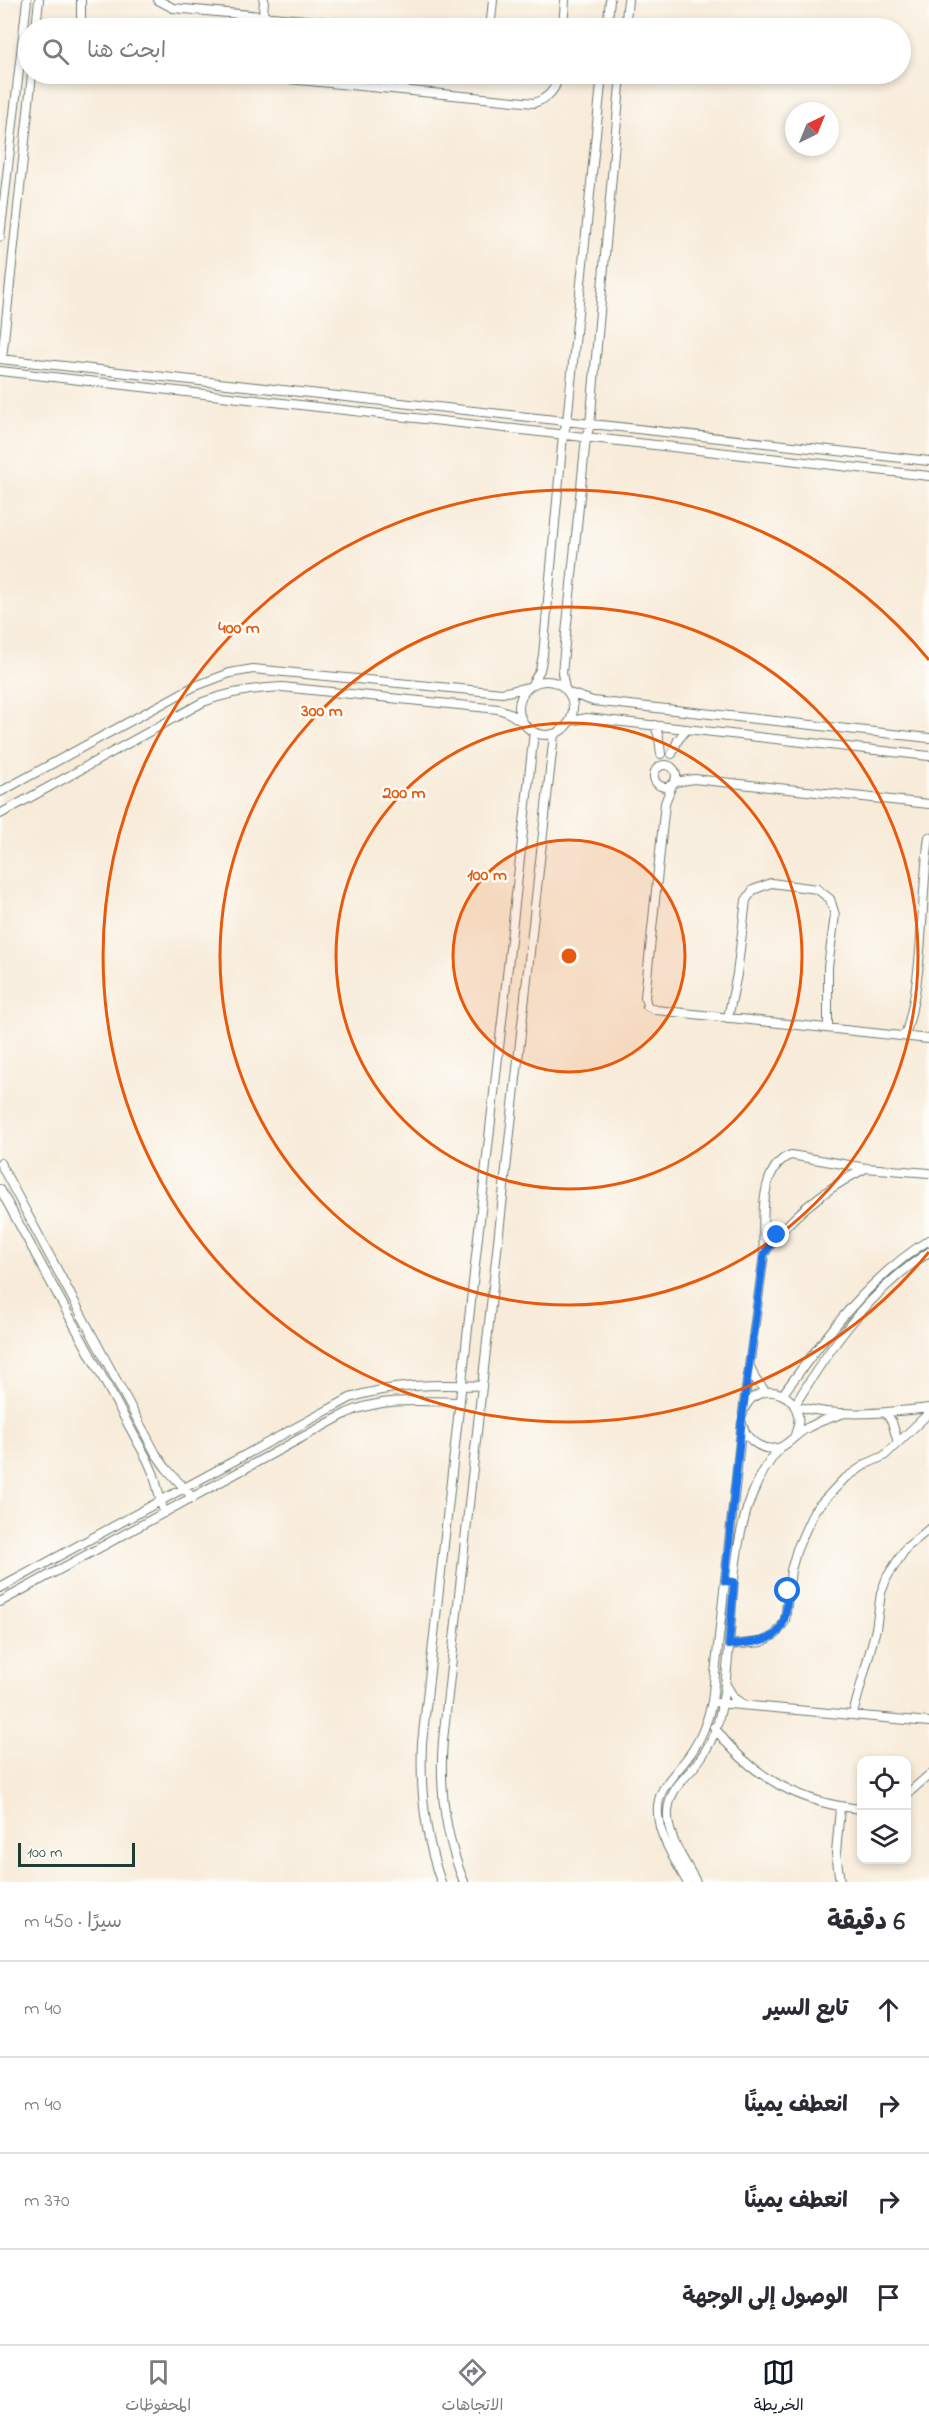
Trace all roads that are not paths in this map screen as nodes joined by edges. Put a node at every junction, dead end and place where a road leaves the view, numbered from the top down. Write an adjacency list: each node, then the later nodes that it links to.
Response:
1 (27, 0): 11 (street)
2 (39, 0): 12 (street)
3 (81, 0): 13 (street)
4 (158, 0): 10 (street)
5 (264, 0): 10 (street)
6 (493, 0): 15 (street)
7 (565, 0): 16 (street)
8 (610, 0): 17 (street)
9 (628, 0): 18 (street)
10 (263, 16): 14 (street)
11 (25, 18)
12 (37, 18)
13 (81, 18)
14 (272, 18)
15 (491, 18)
16 (564, 18)
17 (608, 18)
18 (626, 18)
19 (18, 79): 25 (street)
20 (31, 84): 26 (street)
21 (365, 84): 22 (street)
22 (556, 84)
23 (601, 84): 28 (street)
24 (620, 84): 29 (street)
25 (0, 237)
26 (1, 359): 28 (street)
27 (0, 372): 30 (street)
28 (567, 422): 29 (street); 30 (street)
29 (590, 425): 31 (street); 32 (street)
30 (563, 435): 31 (street); 34 (street)
31 (586, 438): 33 (street); 35 (street)
32 (929, 461)
33 (929, 476)
34 (531, 686): 35 (street); 36 (street); 49 (street)
35 (567, 691): 37 (street); 42 (street)
36 (523, 722): 40 (street); 52 (street)
37 (570, 722): 38 (street); 41 (street)
38 (655, 725): 39 (street); 44 (street)
39 (687, 729): 43 (street); 45 (street)
40 (534, 732): 41 (street); 68 (street)
41 (554, 734): 69 (street)
42 (929, 738)
43 (929, 756)
44 (661, 760): 45 (street); 48 (street)
45 (672, 763): 46 (street); 47 (street)
46 (694, 779): 47 (street); 51 (street)
47 (673, 783): 48 (street); 50 (street)
48 (659, 786): 50 (street)
49 (0, 792)
50 (665, 803): 54 (street)
51 (929, 804)
52 (0, 814)
53 (929, 837): 56 (street)
54 (728, 1018): 55 (street); 55 (street)
55 (828, 1028): 56 (street)
56 (905, 1036): 57 (street)
57 (929, 1039)
58 (0, 1163): 83 (street)
59 (866, 1168): 60 (street); 64 (street); 64 (street)
60 (929, 1173)
61 (0, 1189): 85 (street)
62 (929, 1240): 65 (street)
63 (929, 1252): 66 (street)
64 (764, 1254): 67 (street)
65 (828, 1332): 66 (street); 71 (street)
66 (837, 1339): 73 (street)
67 (749, 1364): 70 (street); 75 (street)
68 (463, 1385): 69 (street); 72 (street); 83 (street)
69 (482, 1386): 108 (street)
70 (766, 1392): 71 (street); 75 (street)
71 (783, 1394): 73 (street)
72 (460, 1402): 84 (street); 107 (street)
73 (795, 1405): 76 (street); 80 (street)
74 (929, 1408): 77 (street)
75 (743, 1413): 79 (street)
76 (845, 1413): 77 (street); 80 (street)
77 (886, 1413): 81 (street)
78 (929, 1413): 81 (street)
79 (742, 1424): 82 (street); 88 (street)
80 (795, 1435): 82 (street)
81 (898, 1443): 92 (street)
82 (781, 1446): 89 (street)
83 (185, 1487): 84 (street); 85 (street)
84 (193, 1498): 86 (street)
85 (159, 1501): 86 (street); 90 (street)
86 (164, 1513): 91 (street)
87 (929, 1529): 97 (street)
88 (725, 1581): 89 (street); 94 (street)
89 (734, 1582): 92 (street)
90 (0, 1588)
91 (0, 1602)
92 (729, 1645): 93 (street)
93 (725, 1682): 95 (street); 96 (street)
94 (712, 1702): 95 (street); 98 (street)
95 (723, 1704): 96 (street); 100 (street)
96 (745, 1706): 97 (street)
97 (853, 1714): 99 (street)
98 (708, 1719): 100 (street); 102 (street)
99 (929, 1722)
100 (716, 1730): 103 (street); 105 (street)
101 (929, 1775): 104 (street)
102 (669, 1778): 103 (street); 109 (street)
103 (678, 1783): 110 (street)
104 (911, 1791)
105 (840, 1808): 106 (street); 111 (street)
106 (857, 1809)
107 (441, 1882)
108 (464, 1882)
109 (687, 1882)
110 (696, 1882)
111 (840, 1882)

